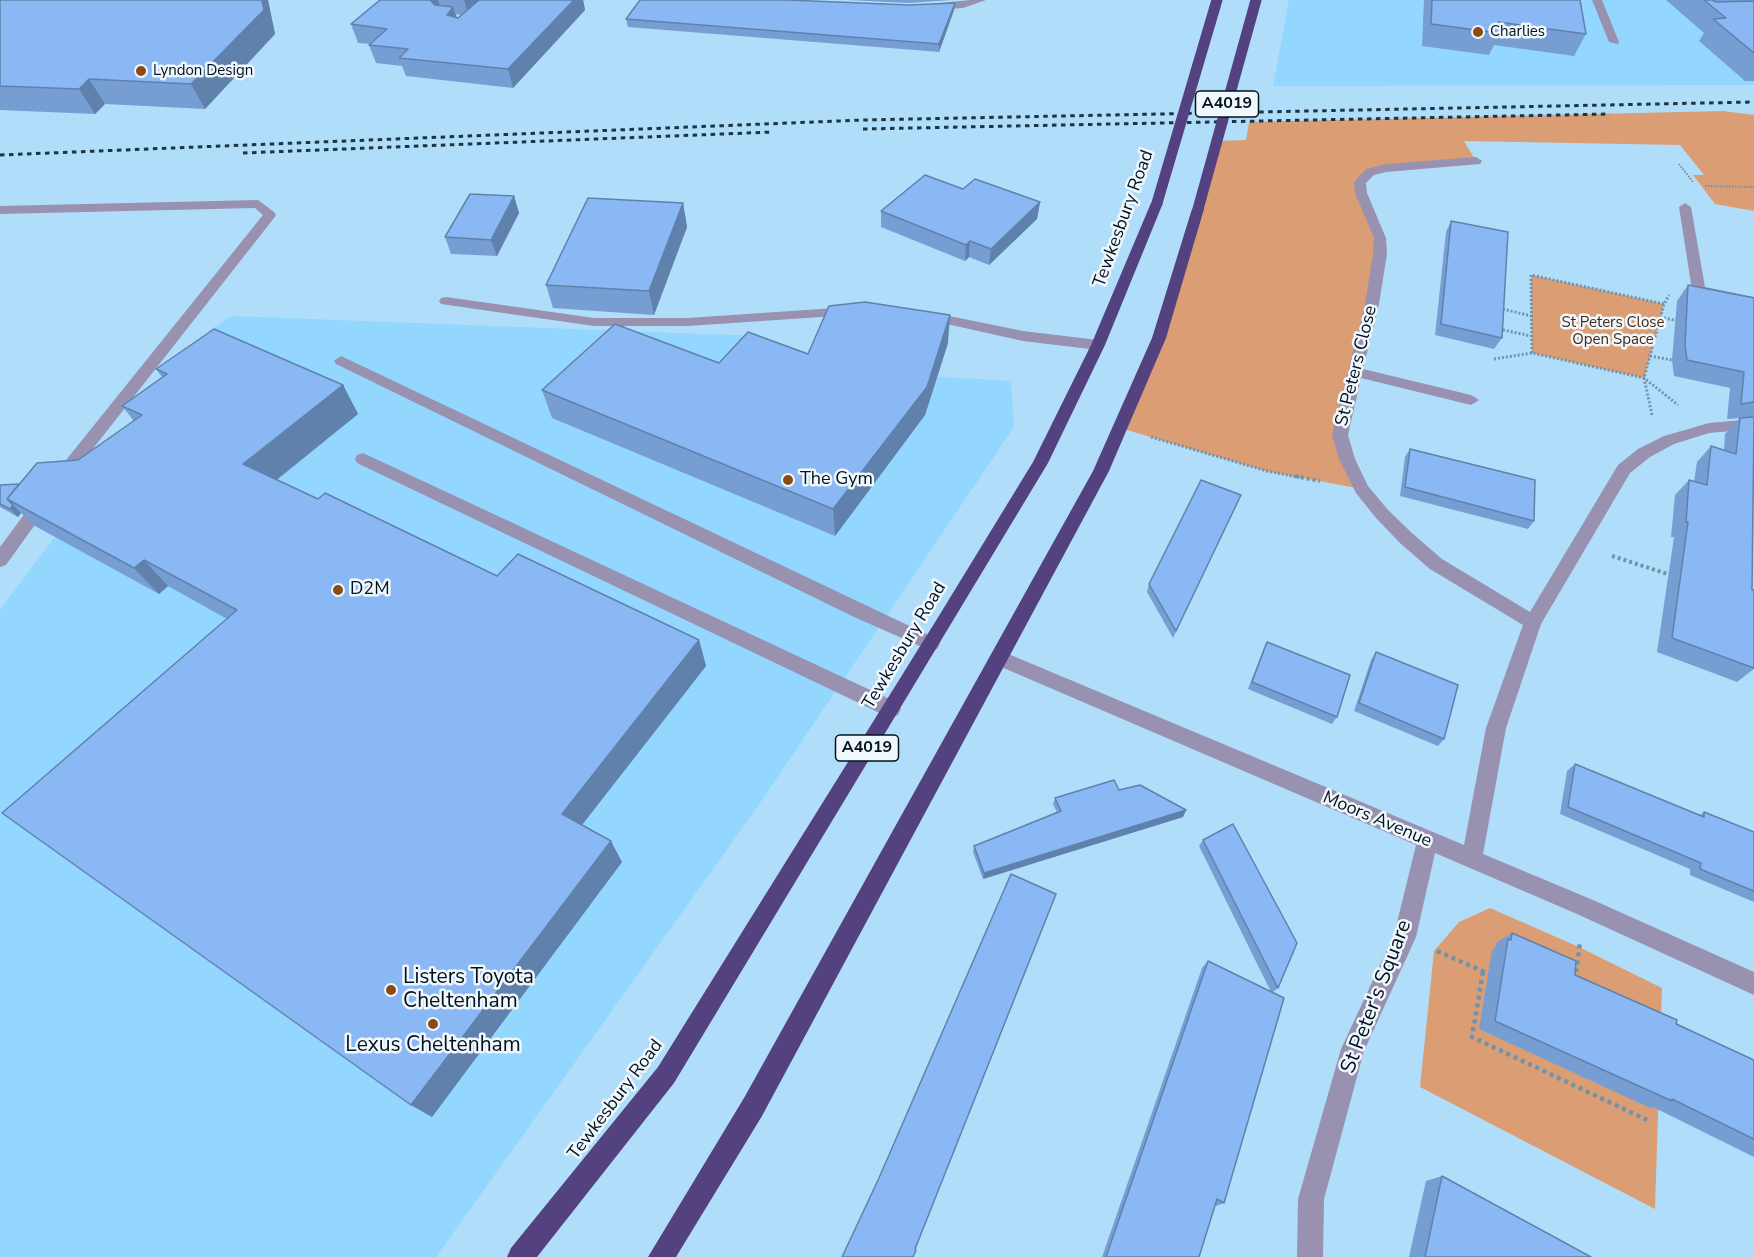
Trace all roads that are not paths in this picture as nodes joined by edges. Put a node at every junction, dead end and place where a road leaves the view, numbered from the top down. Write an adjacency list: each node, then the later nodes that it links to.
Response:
1 (981, 0): 5 (street)
2 (1217, 0): 14 (highway, Tewkesbury Road / A4019, bridge)
3 (1256, 0): 23 (highway, A4019, bridge)
4 (1598, 0): 6 (street)
5 (918, 8)
6 (1614, 42)
7 (1476, 161): 16 (street, St Peters Close)
8 (1685, 207): 11 (street)
9 (0, 210): 20 (street)
10 (446, 301): 12 (street)
11 (1754, 301)
12 (862, 310)
13 (907, 311): 14 (street)
14 (1098, 345): 22 (highway, Tewkesbury Road / A4019)
15 (341, 361): 22 (street)
16 (1356, 372): 17 (street); 21 (street, St Peters Close)
17 (1471, 400)
18 (1754, 424): 21 (street)
19 (363, 459): 24 (street)
20 (0, 560)
21 (1533, 622): 26 (street)
22 (931, 644): 24 (highway, Tewkesbury Road / A4019)
23 (999, 658): 25 (street, Moors Avenue); 29 (highway, A4019)
24 (891, 709): 28 (highway, Tewkesbury Road / A4019)
25 (1427, 842): 26 (street, Moors Avenue); 30 (street, St Peter's Square)
26 (1472, 859): 27 (street, Moors Avenue)
27 (1754, 984)
28 (520, 1257)
29 (661, 1257)
30 (1310, 1257)

